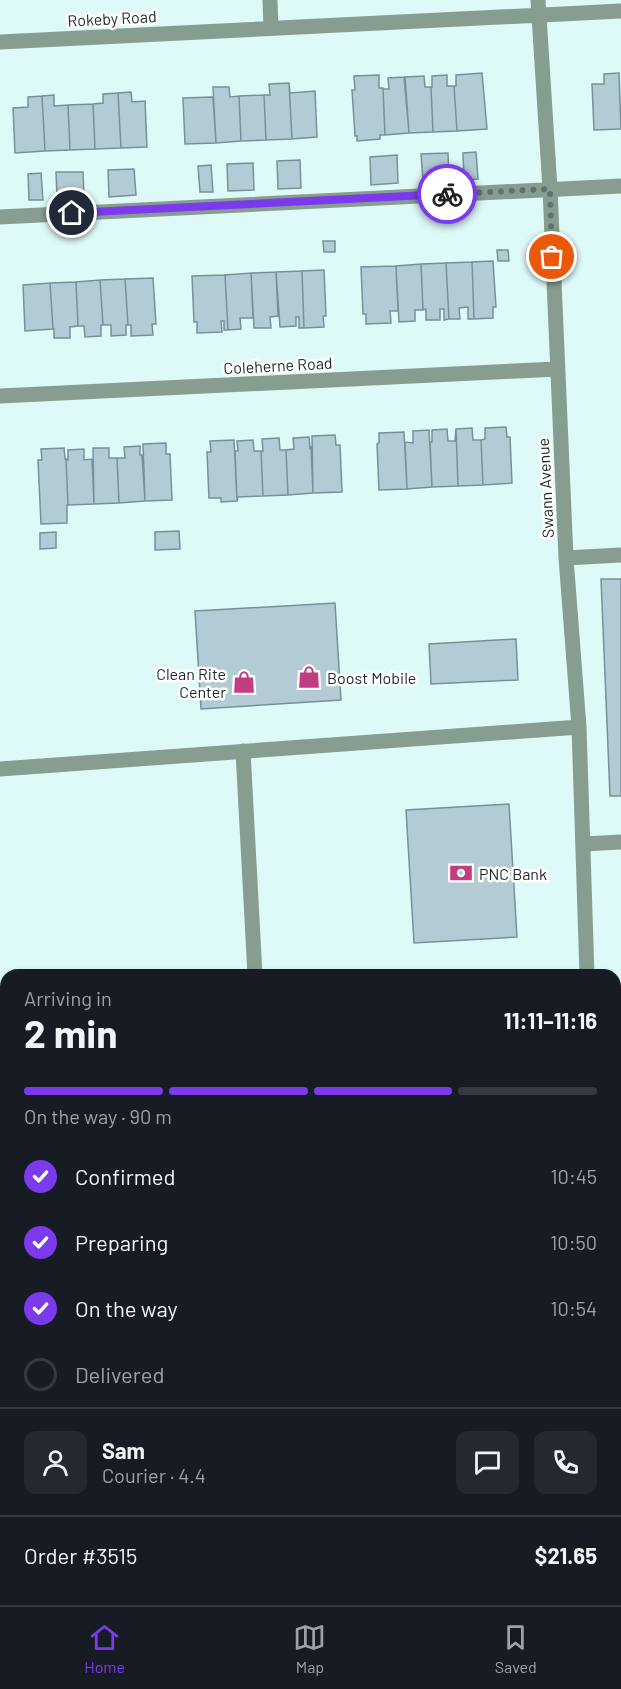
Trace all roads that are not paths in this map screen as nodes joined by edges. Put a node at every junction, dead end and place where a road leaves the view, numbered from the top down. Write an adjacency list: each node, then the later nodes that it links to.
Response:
1 (270, 0): 4 (street)
2 (539, 7): 3 (street, Rokeby Road); 4 (street, Rokeby Road); 7 (street, Swann Avenue)
3 (621, 11)
4 (271, 28): 5 (street, Rokeby Road)
5 (0, 42)
6 (621, 186): 7 (street)
7 (550, 189): 8 (street); 9 (street, Swann Avenue)
8 (0, 217)
9 (558, 369): 10 (street, Coleherne Road); 12 (street, Swann Avenue)
10 (0, 396)
11 (621, 555): 12 (street)
12 (566, 558): 13 (street, Swann Avenue)
13 (579, 727): 14 (street); 17 (street, Swann Avenue)
14 (243, 751): 15 (street); 18 (street)
15 (0, 769)
16 (621, 842): 17 (street)
17 (584, 844): 19 (street, Swann Avenue)
18 (255, 969)
19 (587, 969)

